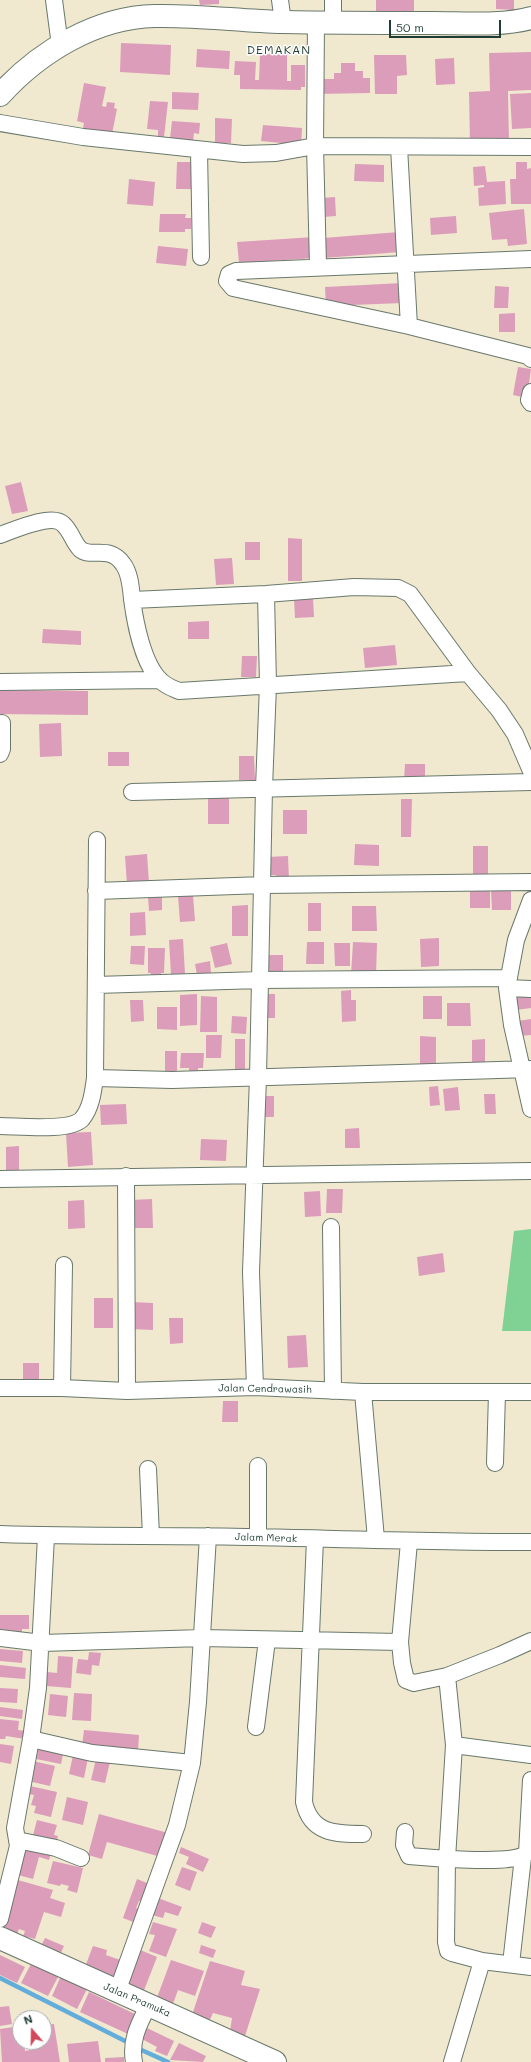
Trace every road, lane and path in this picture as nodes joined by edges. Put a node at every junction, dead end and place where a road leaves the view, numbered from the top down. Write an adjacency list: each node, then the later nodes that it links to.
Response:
1 (54, 0): 7 (street)
2 (280, 0): 5 (street)
3 (333, 0): 6 (street)
4 (531, 18): 6 (main road)
5 (283, 22): 6 (main road); 7 (main road)
6 (324, 22): 10 (street)
7 (60, 46): 8 (main road)
8 (0, 95)
9 (0, 123): 13 (street)
10 (315, 146): 11 (street); 13 (street); 17 (street)
11 (398, 147): 12 (street); 16 (street)
12 (531, 147)
13 (199, 151): 14 (street)
14 (201, 257)
15 (531, 260): 16 (street)
16 (406, 264): 17 (street); 18 (street)
17 (318, 266): 18 (street)
18 (409, 326): 19 (street)
19 (531, 360)
20 (531, 392): 21 (street)
21 (531, 403)
22 (0, 535): 24 (street)
23 (266, 594): 24 (street); 25 (street); 28 (street)
24 (132, 600): 26 (street)
25 (468, 673): 28 (street); 31 (street)
26 (159, 680): 27 (street); 28 (street)
27 (0, 682)
28 (268, 685): 33 (street)
29 (2, 723): 30 (street)
30 (0, 754)
31 (531, 771)
32 (531, 782): 33 (street)
33 (264, 788): 34 (street); 37 (street)
34 (132, 792)
35 (98, 840): 38 (street)
36 (531, 882): 37 (street)
37 (263, 885): 38 (street); 41 (street)
38 (96, 891): 43 (street)
39 (531, 900): 40 (street)
40 (523, 939): 42 (street)
41 (260, 980): 42 (street); 43 (street); 46 (street)
42 (508, 983): 44 (street); 45 (street)
43 (96, 985): 47 (street)
44 (531, 989)
45 (527, 1069): 46 (street); 48 (street)
46 (258, 1077): 47 (street); 52 (street)
47 (95, 1078): 49 (street)
48 (531, 1109)
49 (0, 1126)
50 (531, 1171): 52 (street)
51 (126, 1176): 52 (street); 53 (street); 59 (street)
52 (254, 1176): 56 (street)
53 (0, 1179)
54 (331, 1227): 60 (street)
55 (64, 1265): 58 (street)
56 (255, 1387): 59 (street, Jalan Cendrawasih); 60 (street, Jalan Cendrawasih)
57 (0, 1388): 58 (street, Jalan Cendrawasih)
58 (62, 1388): 59 (street, Jalan Cendrawasih)
59 (127, 1391)
60 (334, 1391): 61 (street, Jalan Cendrawasih)
61 (363, 1392): 63 (street, Jalan Cendrawasih); 73 (street)
62 (531, 1392): 63 (street, Jalan Cendrawasih)
63 (497, 1393): 64 (street)
64 (496, 1464)
65 (258, 1466): 71 (street)
66 (148, 1469): 69 (street)
67 (0, 1534): 68 (street, Jalam Merak)
68 (46, 1536): 69 (street, Jalam Merak); 82 (street)
69 (151, 1536): 70 (street, Jalam Merak)
70 (208, 1536): 71 (street, Jalam Merak); 77 (street)
71 (258, 1537): 72 (street, Jalam Merak)
72 (315, 1539): 73 (street, Jalam Merak); 79 (street)
73 (376, 1539): 74 (street, Jalam Merak)
74 (409, 1542): 75 (street, Jalam Merak); 81 (street)
75 (531, 1542)
76 (0, 1638): 82 (street)
77 (202, 1638): 78 (street); 82 (street); 88 (street)
78 (267, 1640): 79 (street); 84 (street)
79 (312, 1640): 81 (street); 91 (street)
80 (531, 1641): 83 (street)
81 (400, 1642): 83 (street)
82 (42, 1643): 85 (street)
83 (447, 1676): 86 (street)
84 (256, 1727)
85 (31, 1739): 88 (street); 92 (street)
86 (454, 1745): 87 (street); 95 (street)
87 (531, 1755)
88 (192, 1763): 101 (street)
89 (531, 1780): 93 (street)
90 (405, 1832): 95 (street)
91 (363, 1834)
92 (17, 1840): 94 (street); 96 (street)
93 (527, 1854): 95 (street); 99 (street)
94 (81, 1858)
95 (447, 1859): 98 (street)
96 (0, 1920)
97 (0, 1938): 101 (main road, Jalan Pramuka)
98 (482, 1961): 99 (street); 105 (street)
99 (511, 1964): 100 (street)
100 (531, 1967)
101 (117, 1992): 102 (main road, Jalan Pramuka)
102 (149, 2004): 103 (street); 104 (main road, Jalan Pramuka)
103 (133, 2050)
104 (275, 2062)
105 (452, 2062)

